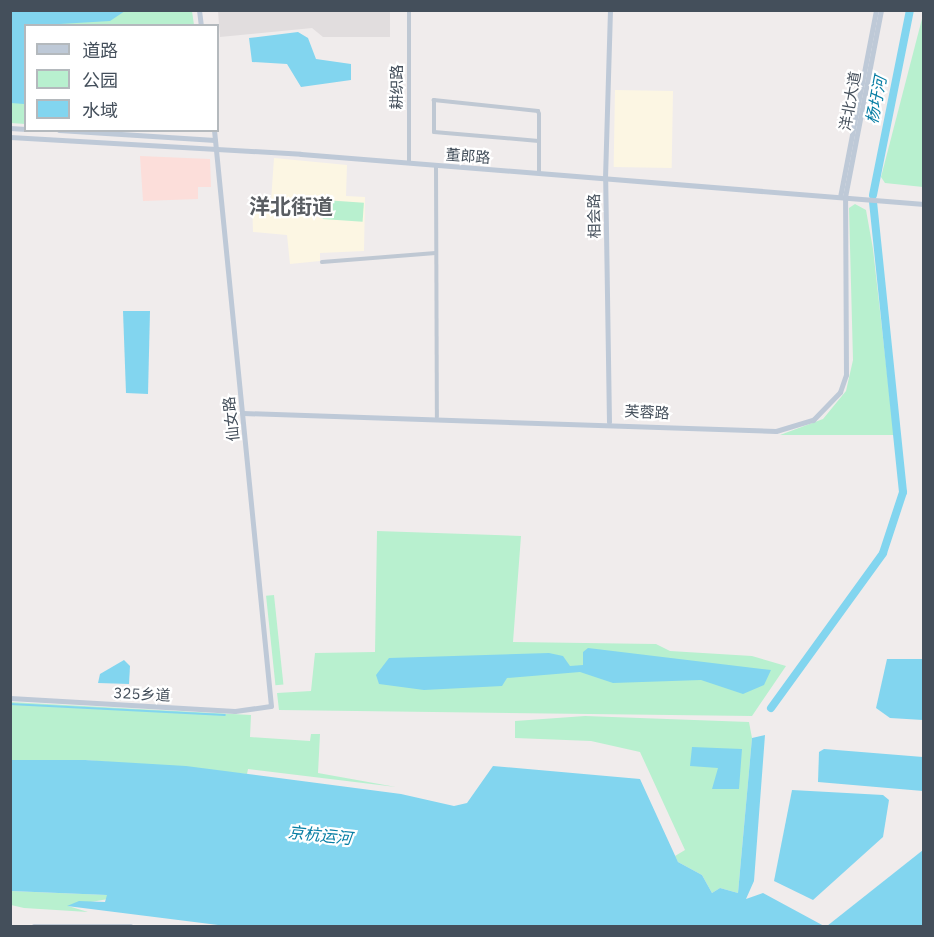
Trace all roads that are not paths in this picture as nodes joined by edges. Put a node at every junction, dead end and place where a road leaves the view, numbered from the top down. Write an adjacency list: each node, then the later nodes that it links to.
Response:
1 (409, 10): 10 (street, 耕织路)
2 (610, 10): 13 (street, 相会路)
3 (878, 10): 14 (street, 洋北大道)
4 (90, 132): 7 (street)
5 (214, 132): 7 (street, 仙女路)
6 (10, 137): 9 (street, 董郎路)
7 (215, 140): 9 (street, 仙女路)
8 (539, 141): 8 (street); 12 (street)
9 (216, 149): 10 (street, 董郎路); 18 (street, 仙女路)
10 (410, 163): 11 (street, 董郎路)
11 (436, 165): 12 (street, 董郎路); 16 (street)
12 (539, 173): 13 (street, 董郎路)
13 (605, 178): 14 (street, 董郎路); 20 (street, 相会路)
14 (842, 197): 15 (street, 董郎路); 20 (street, 芙蓉路)
15 (924, 204)
16 (436, 253): 17 (street); 19 (street)
17 (322, 262)
18 (243, 413): 19 (street, 芙蓉路); 22 (street, 仙女路)
19 (437, 417): 20 (street, 芙蓉路)
20 (609, 422)
21 (10, 698): 22 (street, 325乡道)
22 (271, 706)
23 (34, 927): 24 (street)
24 (131, 927)

